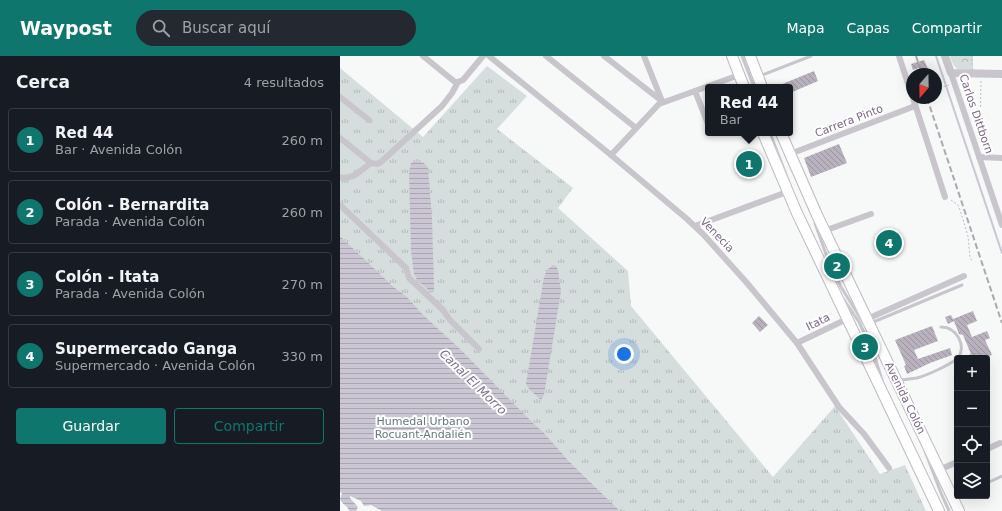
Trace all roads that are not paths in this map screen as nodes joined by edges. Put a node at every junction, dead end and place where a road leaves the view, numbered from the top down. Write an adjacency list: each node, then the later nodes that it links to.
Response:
1 (423, 56): 18 (street)
2 (483, 56): 18 (street)
3 (489, 56): 37 (street, Venecia)
4 (546, 56): 30 (street)
5 (604, 56): 26 (street)
6 (644, 56): 26 (street)
7 (732, 56): 16 (main road)
8 (742, 56): 22 (lane)
9 (746, 56): 19 (lane)
10 (750, 56): 19 (main road)
11 (811, 56): 19 (lane)
12 (899, 56): 17 (street)
13 (945, 56): 14 (street, Carlos Dittborn)
14 (951, 73): 15 (street); 38 (street, Carlos Dittborn)
15 (1002, 74)
16 (739, 75): 20 (street); 21 (main road)
17 (906, 78)
18 (458, 82): 40 (street)
19 (758, 82)
20 (714, 84)
21 (743, 84)
22 (753, 84)
23 (705, 87): 24 (street)
24 (695, 91): 26 (street); 28 (street)
25 (340, 97): 29 (street)
26 (663, 102): 30 (street)
27 (915, 106): 36 (street, Carrera Pinto); 44 (street)
28 (705, 116)
29 (369, 120)
30 (636, 128): 37 (street)
31 (766, 136): 36 (main road, Avenida Colón)
32 (772, 136): 36 (lane)
33 (780, 136): 36 (main road, Avenida Colón)
34 (340, 138): 40 (street)
35 (781, 144): 36 (lane)
36 (781, 154): 42 (lane); 43 (main road, Avenida Colón); 50 (main road, Avenida Colón); 72 (lane)
37 (611, 155): 49 (street, Venecia)
38 (979, 158): 39 (street); 48 (street, Carlos Dittborn)
39 (1002, 158)
40 (371, 163): 41 (street)
41 (340, 176)
42 (795, 177)
43 (787, 192): 49 (street); 53 (main road, Avenida Colón)
44 (945, 197)
45 (340, 205): 57 (street)
46 (871, 214): 50 (street)
47 (813, 217): 59 (lane)
48 (1002, 225)
49 (695, 226): 56 (street, Venecia)
50 (824, 230): 54 (main road, Avenida Colón)
51 (964, 276): 54 (street)
52 (962, 285): 54 (lane)
53 (847, 319): 56 (street, Itata); 72 (main road, Avenida Colón)
54 (868, 321): 61 (main road, Avenida Colón)
55 (941, 327): 58 (lane)
56 (797, 343): 66 (street, Venecia)
57 (479, 349)
58 (959, 355)
59 (880, 358)
60 (954, 361): 61 (lane)
61 (897, 382): 67 (main road, Avenida Colón)
62 (1000, 443): 64 (street)
63 (922, 446): 73 (lane)
64 (990, 448)
65 (955, 463): 67 (street)
66 (889, 468)
67 (939, 470): 70 (main road, Avenida Colón)
68 (1002, 476): 69 (lane)
69 (990, 482)
70 (954, 495)
71 (956, 499): 74 (main road, Avenida Colón)
72 (940, 508)
73 (949, 511)
74 (959, 511)

